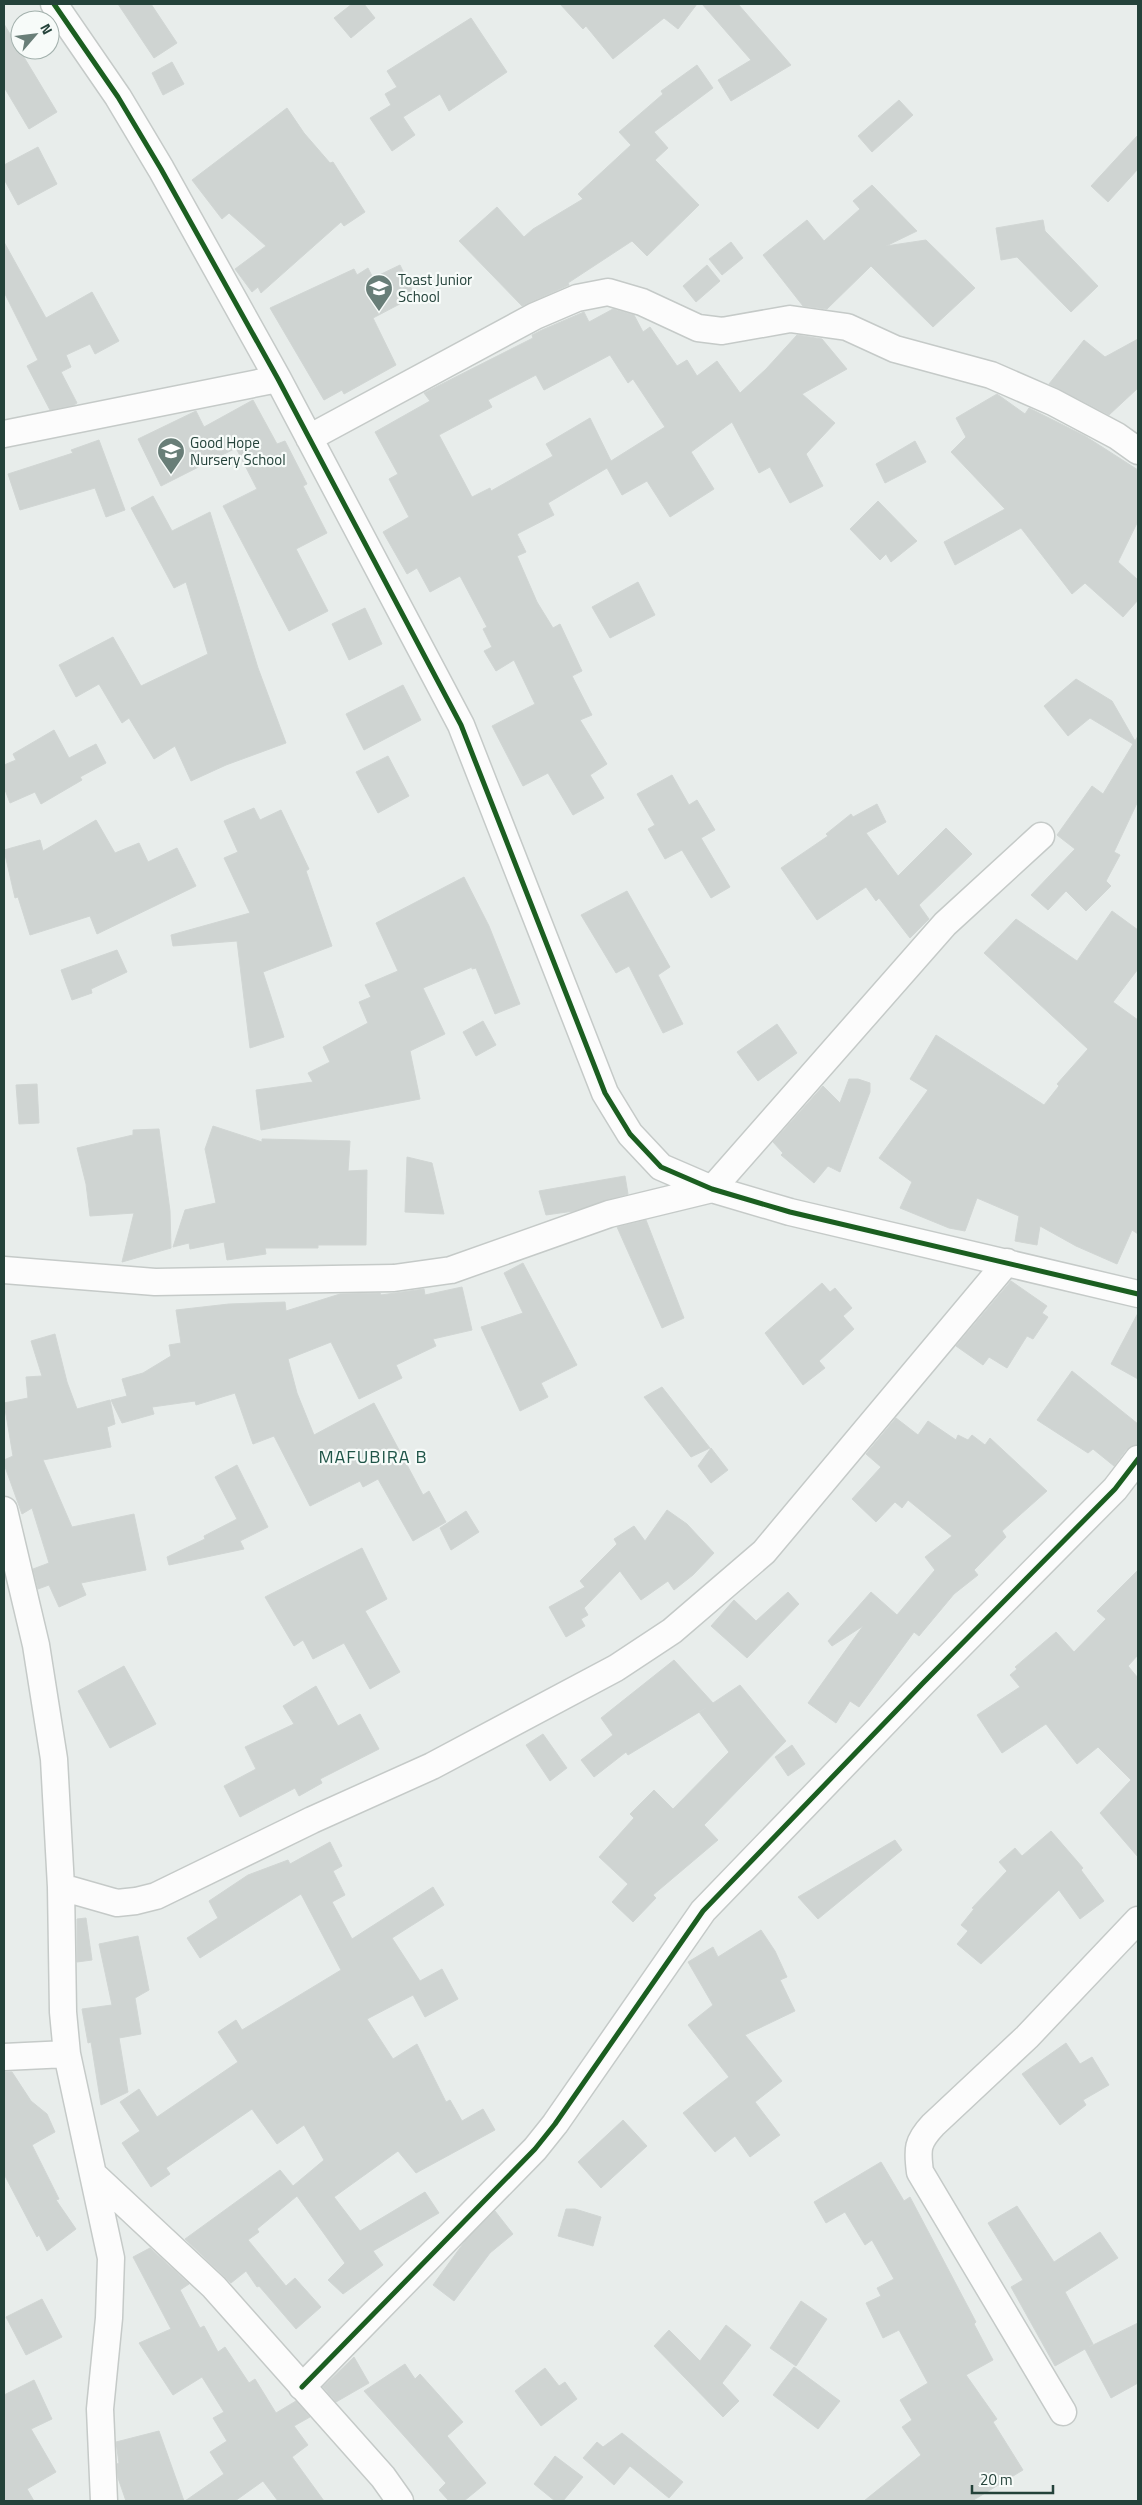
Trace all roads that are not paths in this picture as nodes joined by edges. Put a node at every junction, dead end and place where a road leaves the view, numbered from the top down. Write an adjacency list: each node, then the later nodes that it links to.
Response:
1 (54, 4): 2 (street)
2 (278, 380): 3 (street); 4 (street)
3 (4, 434)
4 (309, 438): 5 (street); 7 (street)
5 (1138, 451)
6 (1041, 836): 7 (street)
7 (712, 1189): 8 (street); 9 (street)
8 (1007, 1262): 10 (street); 13 (street)
9 (4, 1270)
10 (1138, 1294)
11 (1138, 1459): 18 (street)
12 (4, 1510): 13 (street)
13 (61, 1887): 15 (street)
14 (1138, 1920): 19 (street)
15 (67, 2054): 16 (street); 17 (street)
16 (4, 2058)
17 (94, 2175): 18 (street); 20 (street)
18 (302, 2387): 21 (street)
19 (1064, 2412)
20 (104, 2501)
21 (400, 2501)

